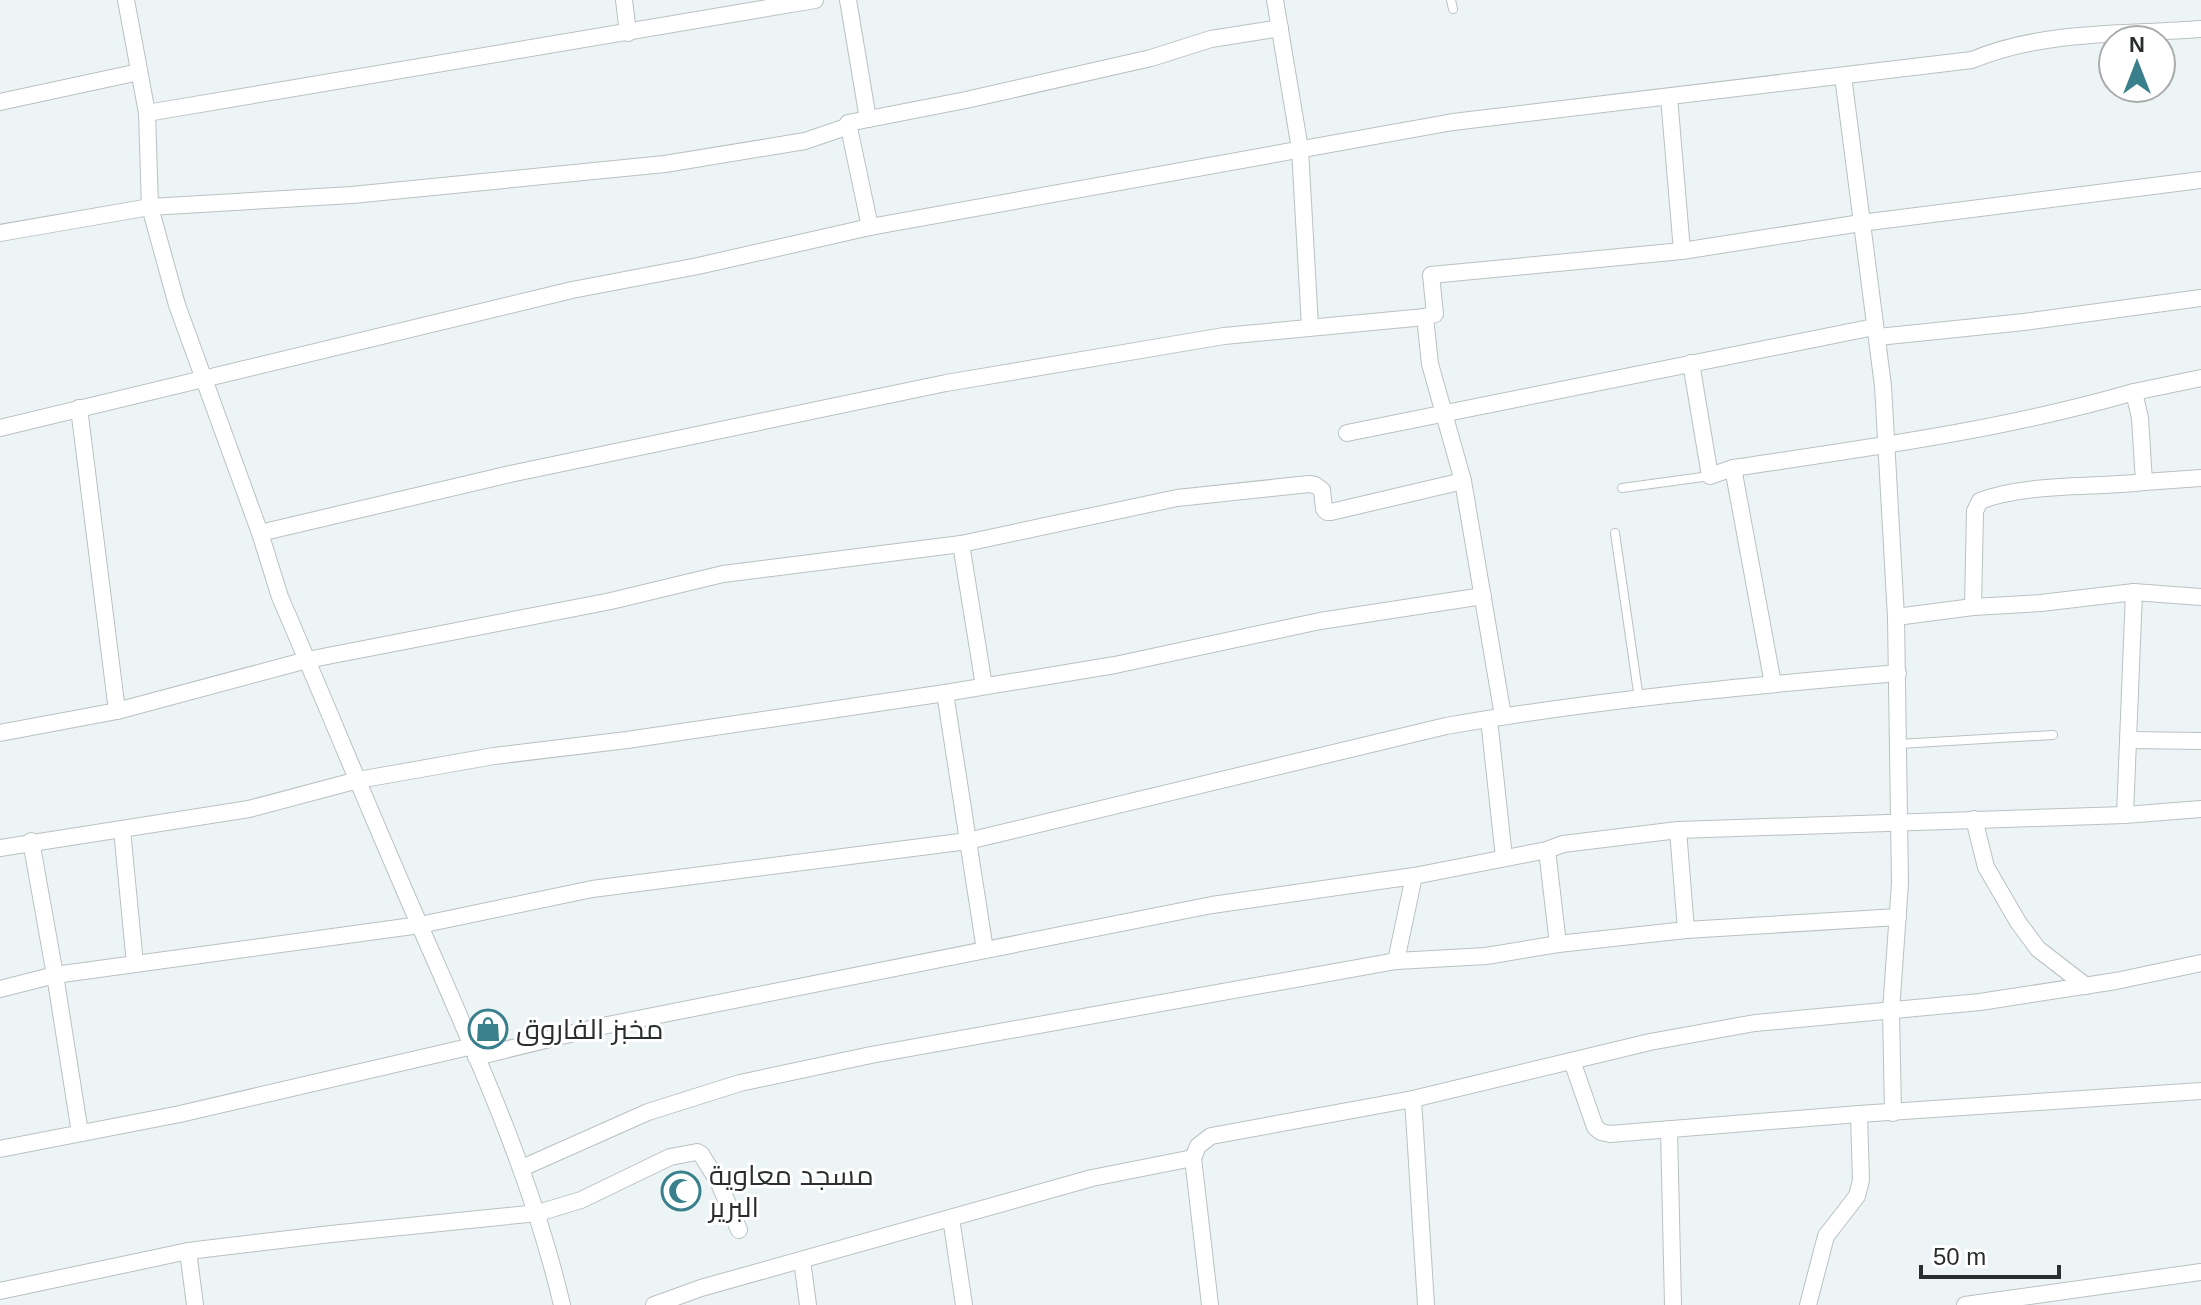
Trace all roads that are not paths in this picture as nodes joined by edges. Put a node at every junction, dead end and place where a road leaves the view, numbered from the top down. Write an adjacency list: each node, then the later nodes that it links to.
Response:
1 (126, 0): 9 (street)
2 (624, 0): 8 (street)
3 (815, 0): 8 (street)
4 (848, 0): 14 (street)
5 (1275, 0): 6 (street)
6 (1280, 28): 14 (street); 16 (street)
7 (2201, 29): 10 (street)
8 (628, 33): 13 (street)
9 (139, 72): 12 (street); 13 (street)
10 (1843, 76): 11 (street); 19 (street)
11 (1669, 97): 16 (street); 22 (street)
12 (0, 102)
13 (147, 113): 18 (street)
14 (868, 119): 15 (street)
15 (849, 126): 18 (street); 20 (street)
16 (1300, 149): 20 (street); 25 (street)
17 (2201, 180): 19 (street)
18 (150, 207): 21 (street); 28 (street)
19 (1861, 223): 22 (street); 26 (street)
20 (870, 227): 28 (street)
21 (0, 233)
22 (1682, 251): 24 (street)
23 (2201, 298): 26 (street)
24 (1425, 317): 25 (street); 32 (street)
25 (1310, 327): 42 (street)
26 (1876, 332): 27 (street); 35 (street)
27 (1691, 363): 32 (street); 37 (street)
28 (203, 378): 31 (street); 42 (street)
29 (2201, 378): 30 (street)
30 (2134, 392): 35 (street); 40 (street)
31 (79, 408): 33 (street); 56 (street)
32 (1444, 414): 34 (street); 39 (street)
33 (0, 428)
34 (1347, 433)
35 (1887, 445): 36 (street); 49 (street)
36 (1733, 468): 37 (street); 52 (street)
37 (1710, 476): 41 (lane)
38 (2201, 478): 40 (street)
39 (1463, 481): 44 (street); 46 (street)
40 (2144, 482): 48 (street)
41 (1622, 488)
42 (260, 533): 50 (street)
43 (1615, 533): 55 (lane)
44 (961, 544): 50 (street); 53 (street)
45 (2134, 592): 47 (street); 48 (street); 60 (street)
46 (1483, 596): 53 (street); 57 (street)
47 (2201, 597)
48 (1973, 607): 49 (street)
49 (1896, 617): 51 (street)
50 (307, 660): 56 (street); 63 (street)
51 (1898, 673): 52 (street); 62 (street)
52 (1773, 684): 55 (street)
53 (984, 686): 54 (street)
54 (945, 693): 63 (street); 71 (street)
55 (1639, 699): 57 (street)
56 (117, 711): 58 (street)
57 (1496, 717): 71 (street); 74 (street)
58 (0, 733)
59 (2053, 735): 62 (lane)
60 (2129, 740): 61 (street); 65 (street)
61 (2201, 741)
62 (1899, 744): 67 (street)
63 (358, 780): 68 (street); 77 (street)
64 (2201, 809): 65 (street)
65 (2125, 815): 66 (street)
66 (1974, 819): 67 (street); 85 (street)
67 (1900, 822): 69 (street); 76 (street)
68 (122, 830): 70 (street); 83 (street)
69 (1678, 830): 73 (street); 78 (street)
70 (31, 841): 72 (street); 84 (street)
71 (968, 841): 77 (street); 80 (street)
72 (0, 848)
73 (1547, 850): 74 (street); 79 (street)
74 (1504, 858): 75 (street)
75 (1414, 876): 80 (street); 81 (street)
76 (1898, 917): 78 (street); 87 (street)
77 (420, 925): 83 (street); 88 (street)
78 (1686, 930): 79 (street)
79 (1558, 944): 81 (street)
80 (985, 950): 88 (street)
81 (1396, 961): 98 (street)
82 (2201, 963): 85 (street)
83 (135, 964): 84 (street)
84 (55, 975): 86 (street); 95 (street)
85 (2086, 986): 87 (street)
86 (0, 989)
87 (1891, 1011): 89 (street); 92 (street)
88 (474, 1052): 95 (street); 98 (street)
89 (1572, 1061): 91 (street); 94 (street)
90 (2201, 1091): 92 (street)
91 (1413, 1099): 97 (street); 112 (street)
92 (1893, 1113): 93 (street)
93 (1859, 1114): 94 (street); 114 (street)
94 (1669, 1129): 113 (street)
95 (80, 1133): 96 (street)
96 (0, 1149)
97 (1193, 1158): 100 (street); 111 (street)
98 (522, 1168): 99 (street)
99 (538, 1213): 101 (street); 102 (street); 107 (street)
100 (951, 1218): 103 (street); 110 (street)
101 (739, 1230)
102 (188, 1251): 105 (street); 106 (street)
103 (802, 1260): 108 (street); 109 (street)
104 (2201, 1272): 115 (street)
105 (0, 1291)
106 (195, 1305)
107 (562, 1305)
108 (654, 1305)
109 (808, 1305)
110 (964, 1305)
111 (1210, 1305)
112 (1426, 1305)
113 (1673, 1305)
114 (1808, 1305)
115 (1965, 1305)

